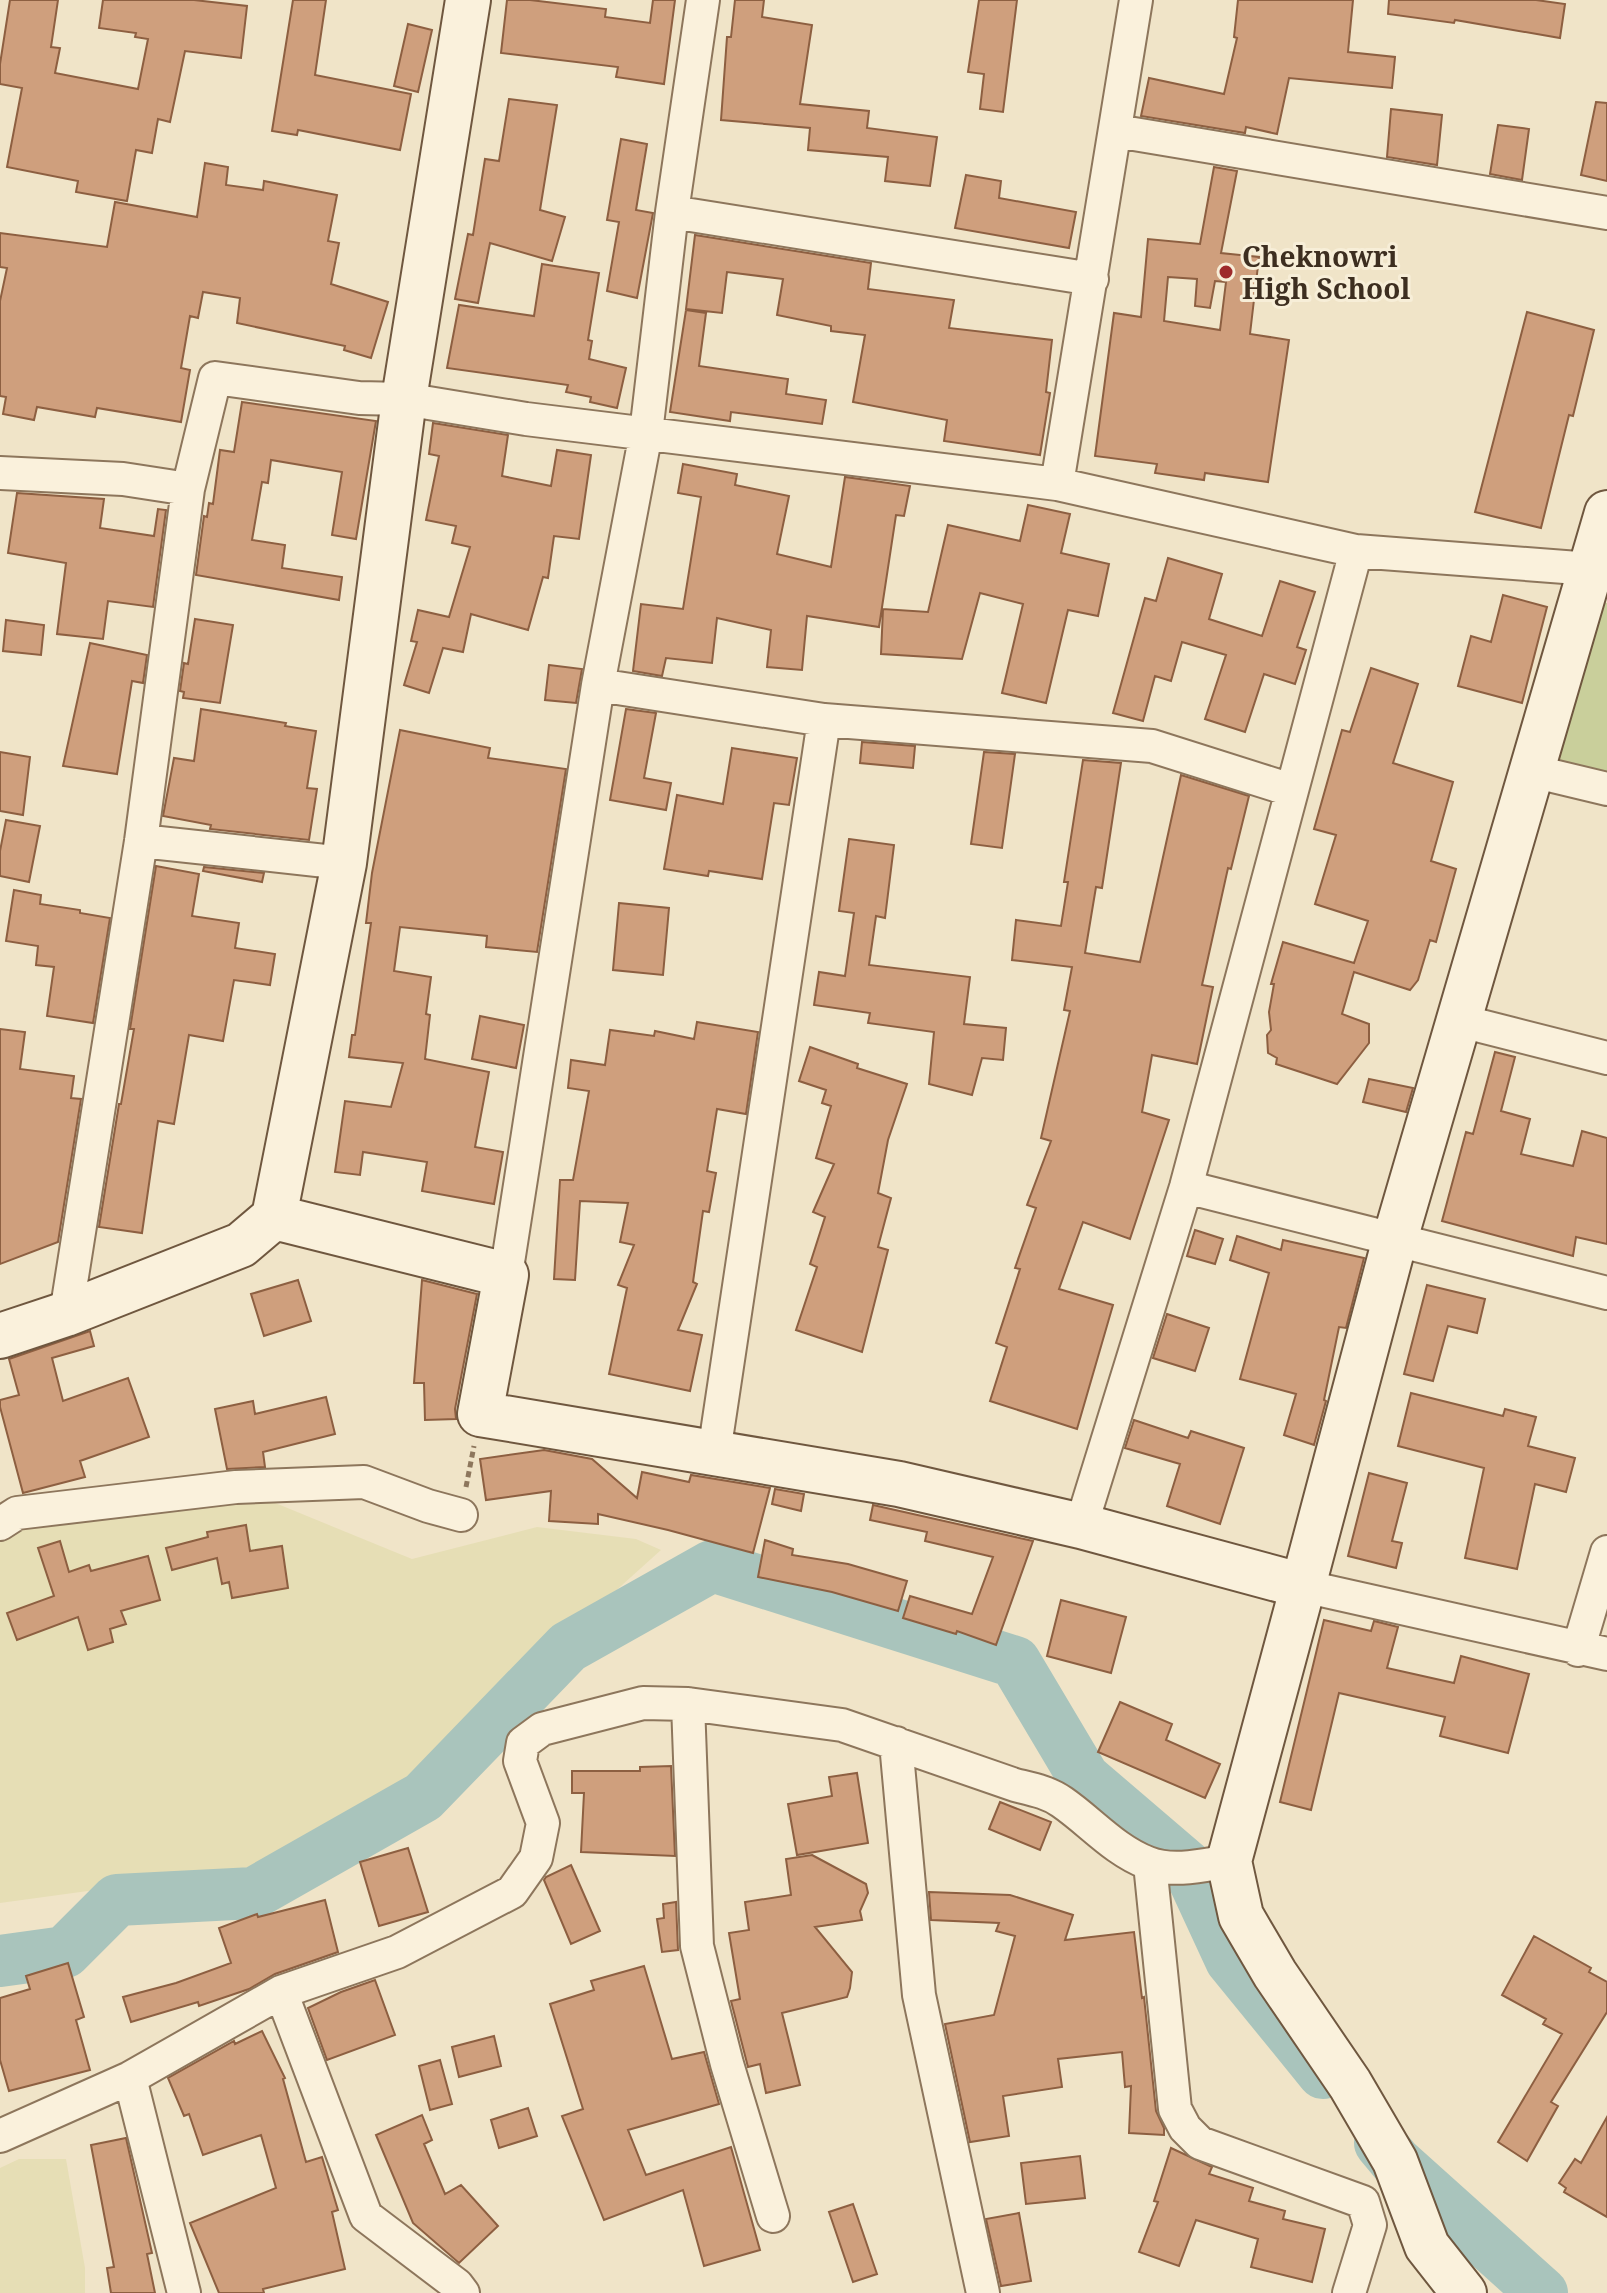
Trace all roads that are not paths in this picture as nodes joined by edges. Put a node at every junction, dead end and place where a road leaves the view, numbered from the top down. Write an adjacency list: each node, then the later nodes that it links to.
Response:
1 (468, 0): 8 (street)
2 (703, 0): 5 (street)
3 (1136, 0): 4 (street)
4 (1116, 131): 6 (street); 7 (street)
5 (672, 212): 7 (street); 9 (street)
6 (1607, 213)
7 (1092, 279): 11 (street)
8 (404, 399): 9 (street); 12 (street); 22 (street)
9 (646, 433): 11 (street); 16 (street)
10 (0, 473): 12 (street)
11 (1057, 484): 14 (street)
12 (188, 489): 21 (street)
13 (1607, 513): 15 (street)
14 (1356, 551): 15 (street); 20 (street)
15 (1595, 584): 18 (street)
16 (598, 685): 17 (street); 28 (street)
17 (824, 720): 20 (street); 32 (street)
18 (1532, 771): 19 (street); 23 (street)
19 (1607, 789)
20 (1291, 790): 25 (street)
21 (141, 841): 22 (street); 30 (street)
22 (344, 863): 26 (street)
23 (1461, 1021): 24 (street); 27 (street)
24 (1607, 1058)
25 (1186, 1187): 27 (street); 35 (street)
26 (274, 1217): 28 (street); 30 (street)
27 (1395, 1239): 29 (street); 37 (street)
28 (506, 1275): 32 (street)
29 (1607, 1293)
30 (66, 1314): 31 (street)
31 (0, 1336)
32 (714, 1453): 35 (street)
33 (461, 1515): 34 (street)
34 (0, 1524)
35 (1081, 1526): 37 (street)
36 (1607, 1552): 38 (street)
37 (1303, 1586): 38 (street); 41 (street)
38 (1593, 1652)
39 (688, 1704): 40 (street); 43 (street); 46 (street)
40 (896, 1743): 42 (street); 49 (street)
41 (1229, 1861): 42 (street); 51 (street)
42 (1150, 1864): 50 (street)
43 (281, 1992): 44 (street); 48 (street)
44 (130, 2078): 45 (street); 47 (street)
45 (0, 2136)
46 (773, 2216)
47 (184, 2293)
48 (463, 2293)
49 (983, 2293)
50 (1349, 2293)
51 (1464, 2293)

